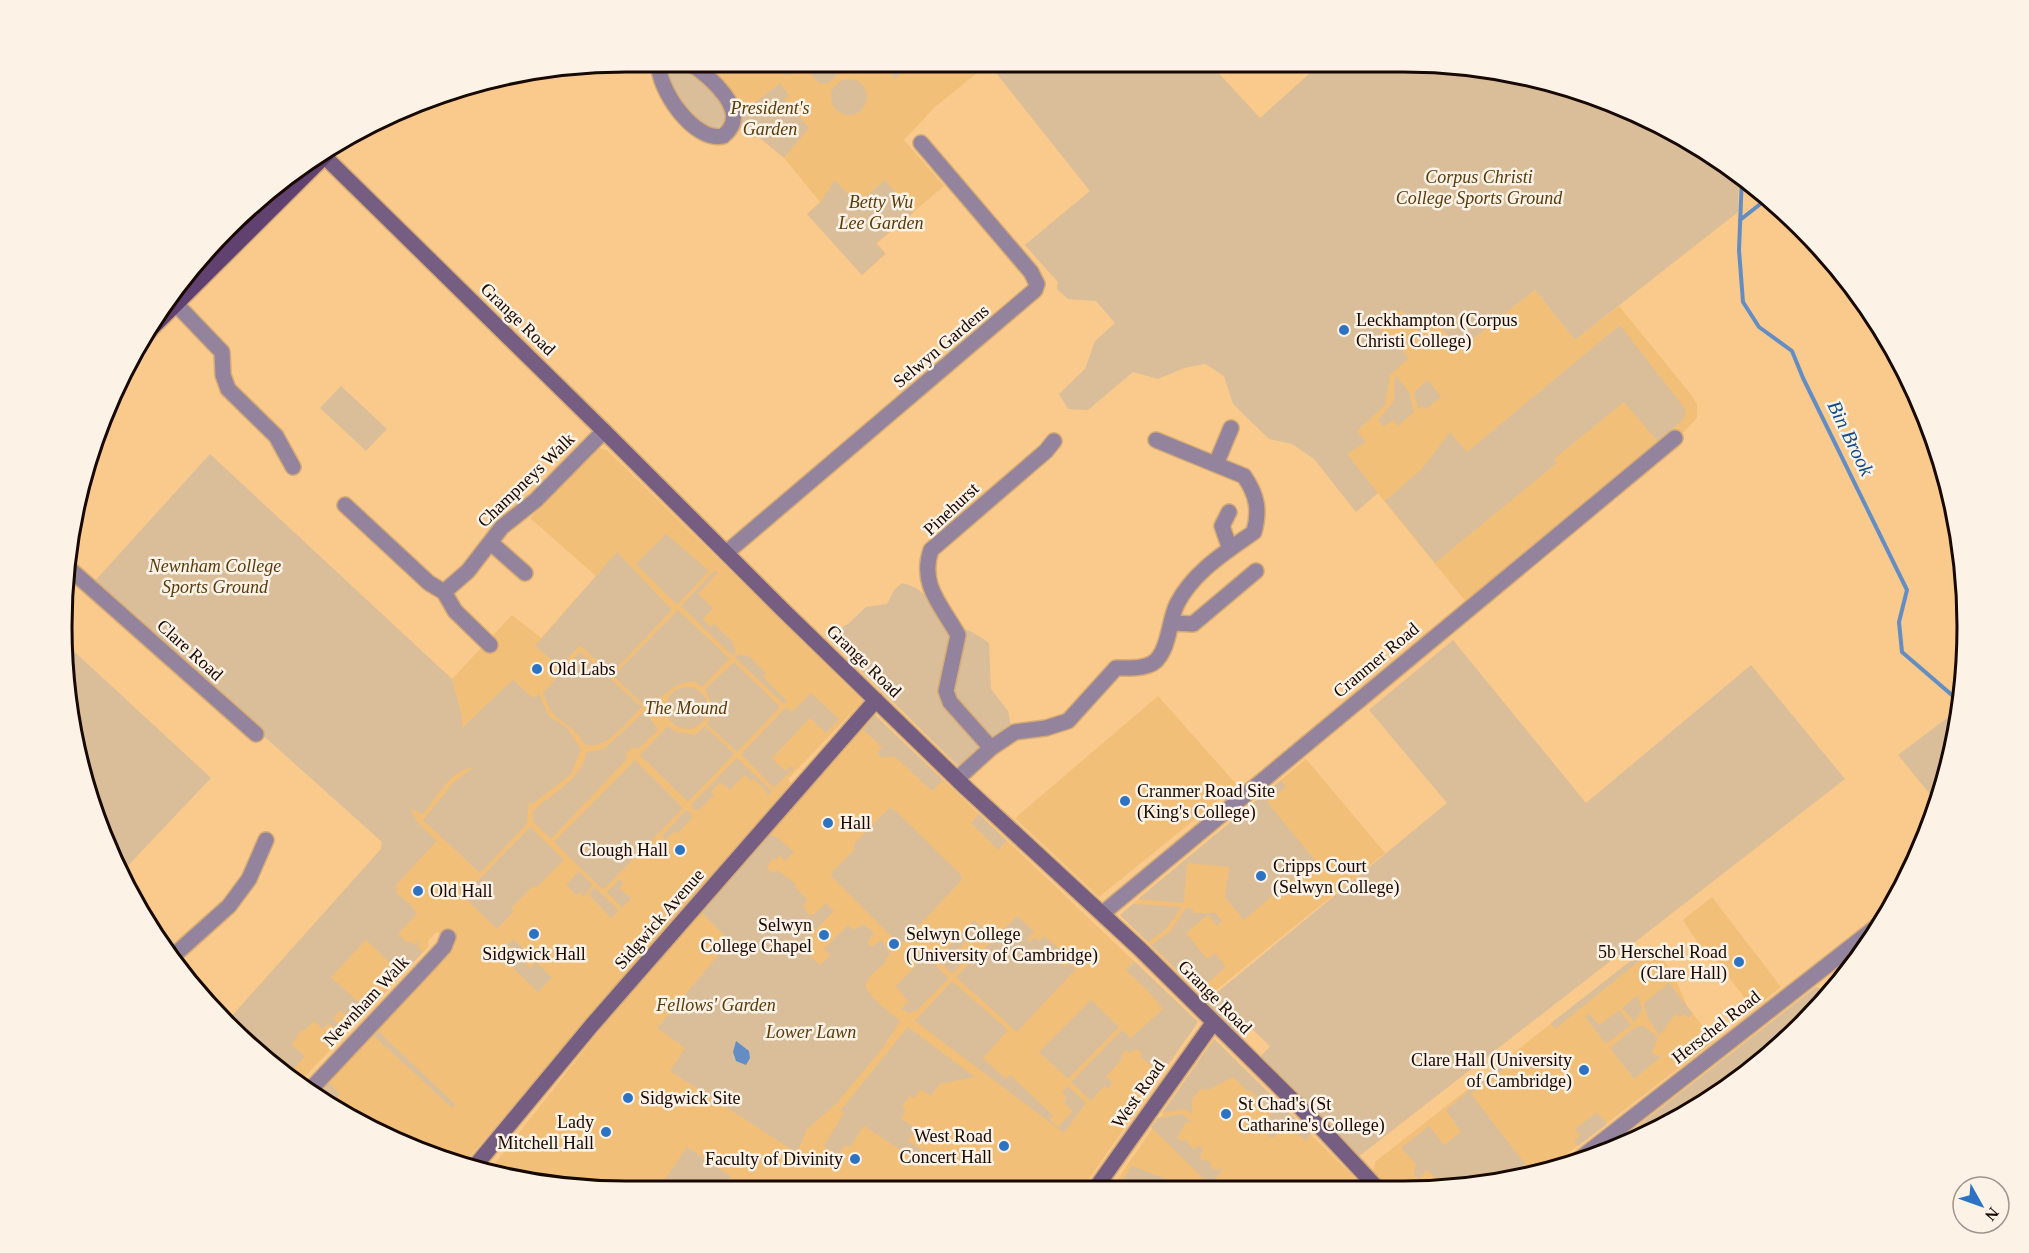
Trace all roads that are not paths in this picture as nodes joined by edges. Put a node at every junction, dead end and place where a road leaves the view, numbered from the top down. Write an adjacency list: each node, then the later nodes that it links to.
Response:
1 (660, 72): 2 (street)
2 (700, 72)
3 (921, 143): 18 (street, Selwyn Gardens)
4 (328, 159): 8 (street, Grange Road)
5 (309, 172): 6 (main road)
6 (176, 304): 13 (street)
7 (1231, 428): 12 (street)
8 (604, 430): 16 (street, Champneys Walk); 18 (street, Grange Road)
9 (1675, 438): 30 (street, Cranmer Road)
10 (1156, 440): 12 (street)
11 (1054, 441): 27 (street, Pinehurst)
12 (1215, 464): 17 (street)
13 (293, 467)
14 (345, 505): 22 (street)
15 (1229, 512): 17 (street)
16 (491, 543): 21 (street); 22 (street, Champneys Walk)
17 (1230, 549): 23 (street)
18 (726, 553): 25 (street, Grange Road)
19 (1256, 571): 23 (street)
20 (75, 573): 26 (street, Clare Road)
21 (525, 573)
22 (444, 592): 24 (street)
23 (1173, 623): 27 (street)
24 (490, 645)
25 (876, 700): 28 (street, Grange Road); 37 (street, Sidgwick Avenue)
26 (256, 734)
27 (991, 748): 28 (street)
28 (957, 779): 30 (street, Grange Road)
29 (266, 840): 33 (street)
30 (1103, 913): 34 (street, Grange Road)
31 (448, 937): 35 (street, Newnham Walk)
32 (1861, 939): 36 (street, Herschel Road)
33 (178, 952)
34 (1213, 1023): 38 (street, West Road); 39 (street, Grange Road)
35 (314, 1085)
36 (1596, 1146)
37 (479, 1161)
38 (1101, 1181)
39 (1371, 1181)

